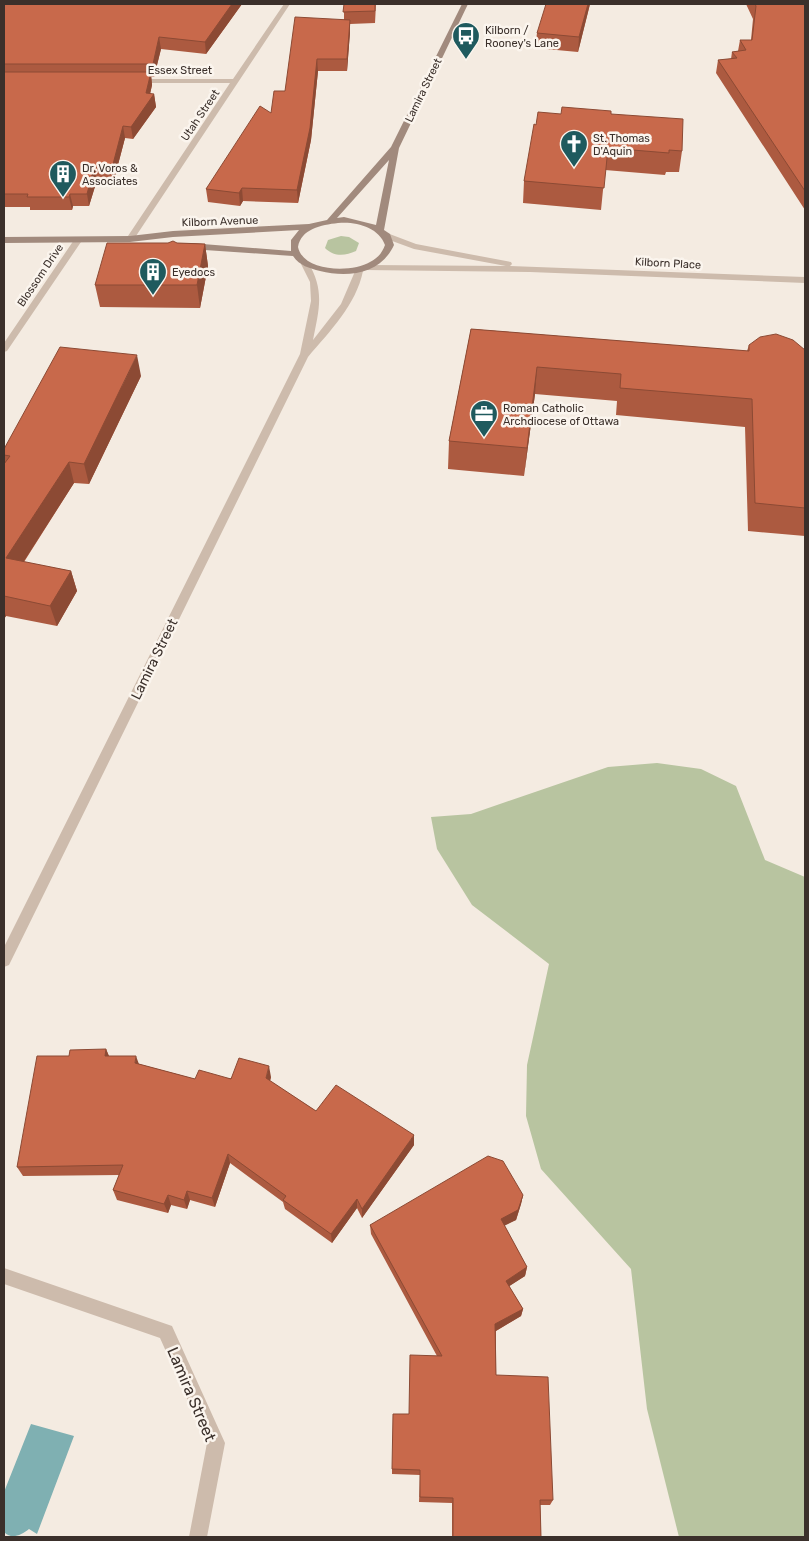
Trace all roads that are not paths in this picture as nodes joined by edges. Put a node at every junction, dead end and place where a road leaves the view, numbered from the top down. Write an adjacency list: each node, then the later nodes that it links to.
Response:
1 (287, 4): 4 (street, Utah Street)
2 (465, 4): 5 (street, Lamira Street)
3 (130, 81): 4 (street, Essex Street)
4 (236, 81): 10 (street, Utah Street)
5 (395, 148): 6 (street, Lamira Street); 8 (street, Lamira Street)
6 (330, 221): 7 (street, Kilborn Avenue); 8 (street)
7 (310, 227): 10 (street, Kilborn Avenue); 13 (street)
8 (380, 229): 9 (street)
9 (387, 236): 15 (street, Kilborn Place); 16 (street)
10 (130, 239): 12 (street, Kilborn Avenue); 13 (street, Kilborn Avenue)
11 (4, 240): 12 (street, Kilborn Avenue)
12 (79, 240): 18 (street, Blossom Drive)
13 (295, 254): 14 (street)
14 (304, 264): 16 (street); 19 (street, Lamira Street)
15 (530, 269): 16 (street, Kilborn Place); 17 (street, Kilborn Place)
16 (363, 270): 19 (street, Lamira Street)
17 (805, 280)
18 (4, 349)
19 (304, 356): 20 (street, Lamira Street)
20 (4, 961)
21 (4, 1276): 22 (street, Lamira Street)
22 (198, 1537)

